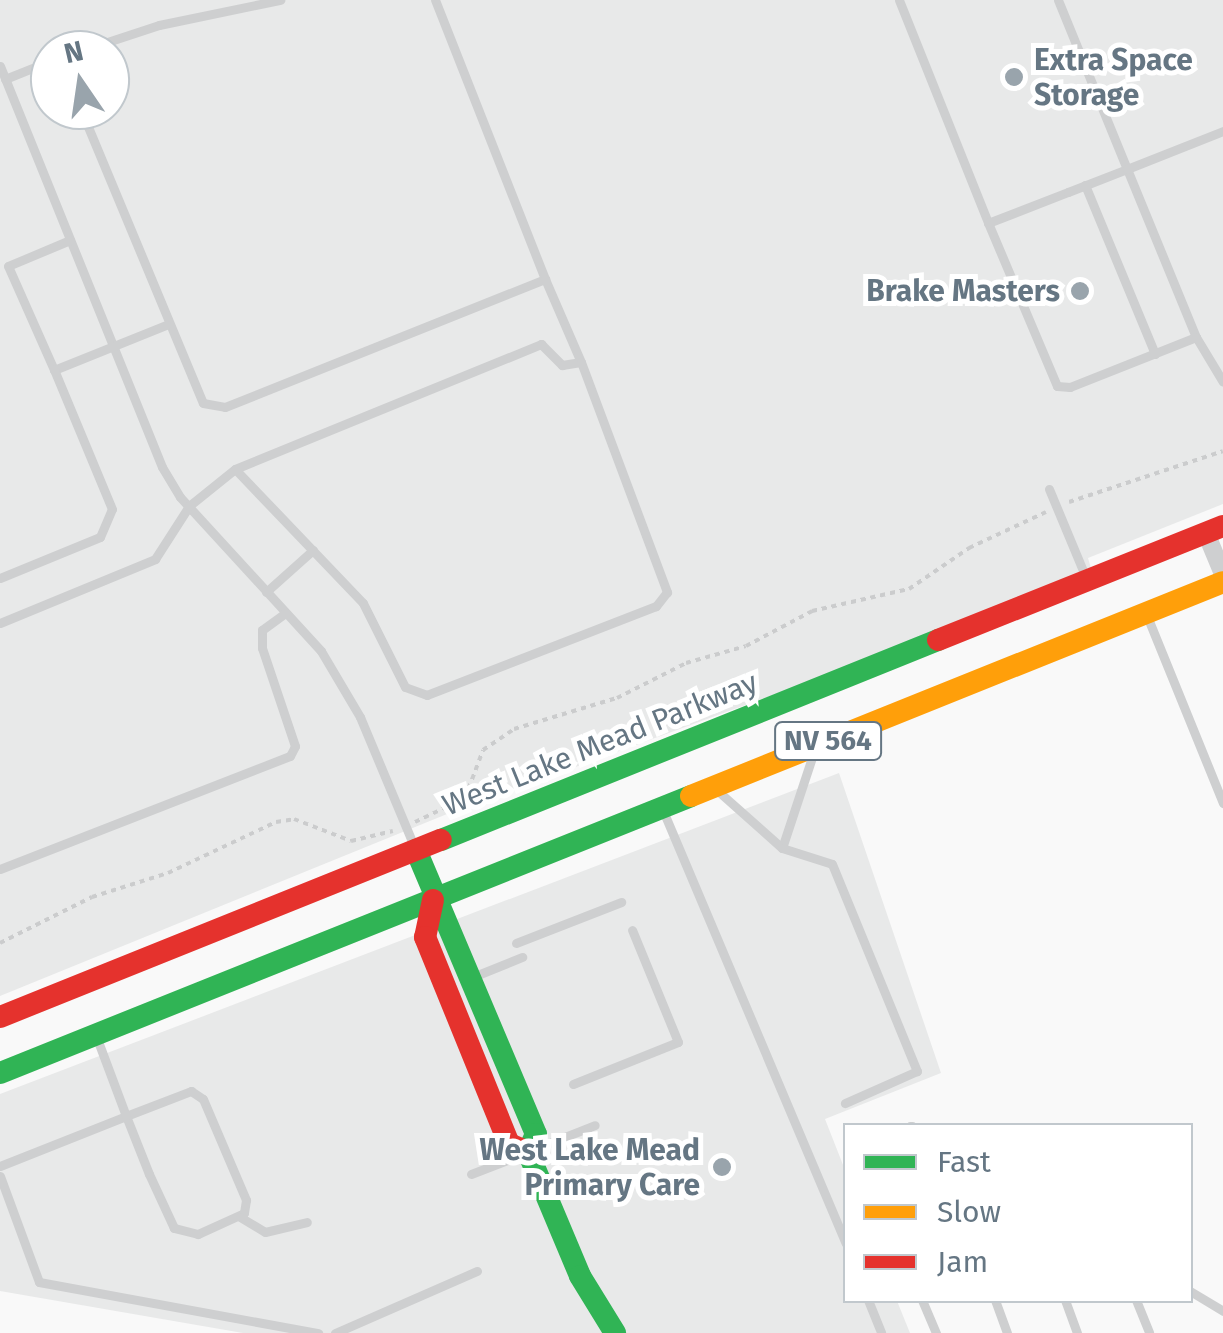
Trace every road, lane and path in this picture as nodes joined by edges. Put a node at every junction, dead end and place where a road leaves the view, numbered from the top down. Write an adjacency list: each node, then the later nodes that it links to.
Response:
1 (280, 0): 5 (lane)
2 (434, 0): 16 (lane)
3 (900, 0): 13 (lane)
4 (1058, 0): 11 (lane)
5 (130, 34)
6 (0, 66): 8 (lane)
7 (30, 69): 8 (lane)
8 (5, 79): 14 (lane)
9 (88, 130): 17 (lane)
10 (1223, 131): 11 (lane)
11 (1127, 169): 12 (lane); 18 (lane)
12 (1086, 185): 13 (lane); 20 (lane)
13 (988, 223): 20 (lane)
14 (70, 240): 15 (lane); 19 (lane)
15 (4, 267): 22 (lane)
16 (545, 279): 17 (lane); 21 (lane)
17 (166, 324): 19 (lane)
18 (1196, 338): 20 (lane); 23 (lane)
19 (112, 347): 22 (lane); 27 (lane)
20 (1155, 354)
21 (581, 362): 25 (lane); 30 (lane)
22 (54, 370): 32 (lane)
23 (1223, 382)
24 (1223, 452): 28 (path)
25 (235, 468): 27 (lane); 30 (lane)
26 (1049, 490): 28 (lane)
27 (188, 506): 35 (lane); 38 (lane)
28 (1056, 507): 33 (lane); 43 (path)
29 (1214, 529): 31 (street); 33 (main road, West Lake Mead Parkway / NV 564)
30 (313, 550): 35 (lane)
31 (1223, 574)
32 (0, 578)
33 (1087, 580): 45 (main road, West Lake Mead Parkway / NV 564)
34 (1223, 582): 37 (main road, NV 564)
35 (266, 592): 36 (lane)
36 (285, 613): 43 (lane); 46 (lane)
37 (1146, 613): 39 (main road, NV 564); 41 (lane)
38 (0, 623)
39 (816, 746): 40 (main road, NV 564); 44 (lane)
40 (713, 787): 42 (main road, NV 564); 44 (lane)
41 (1223, 803)
42 (662, 808): 47 (main road, NV 564); 67 (lane)
43 (406, 826): 45 (lane); 50 (path)
44 (782, 848): 58 (lane)
45 (416, 850): 47 (main road); 54 (main road, West Lake Mead Parkway / NV 564)
46 (0, 870)
47 (432, 900): 53 (main road); 55 (main road, NV 564); 61 (main road)
48 (621, 902): 51 (lane)
49 (632, 930): 57 (lane)
50 (0, 943)
51 (516, 943)
52 (522, 958): 53 (lane)
53 (472, 978): 61 (main road)
54 (0, 1017)
55 (96, 1035): 56 (main road, NV 564); 59 (lane)
56 (0, 1074)
57 (573, 1084)
58 (845, 1103)
59 (126, 1116): 62 (lane); 65 (lane); 65 (lane)
60 (595, 1124): 61 (lane)
61 (528, 1152): 63 (lane); 78 (main road)
62 (0, 1166)
63 (471, 1174)
64 (0, 1176): 76 (lane)
65 (240, 1217): 66 (lane)
66 (307, 1222)
67 (843, 1237)
68 (477, 1271): 77 (lane)
69 (1193, 1294): 75 (lane)
70 (869, 1303): 79 (lane)
71 (923, 1303): 80 (lane)
72 (996, 1303): 81 (lane)
73 (1065, 1303): 82 (lane)
74 (1137, 1303): 83 (lane)
75 (1223, 1311)
76 (318, 1333)
77 (334, 1333)
78 (615, 1333)
79 (881, 1333)
80 (936, 1333)
81 (1007, 1333)
82 (1077, 1333)
83 (1148, 1333)

